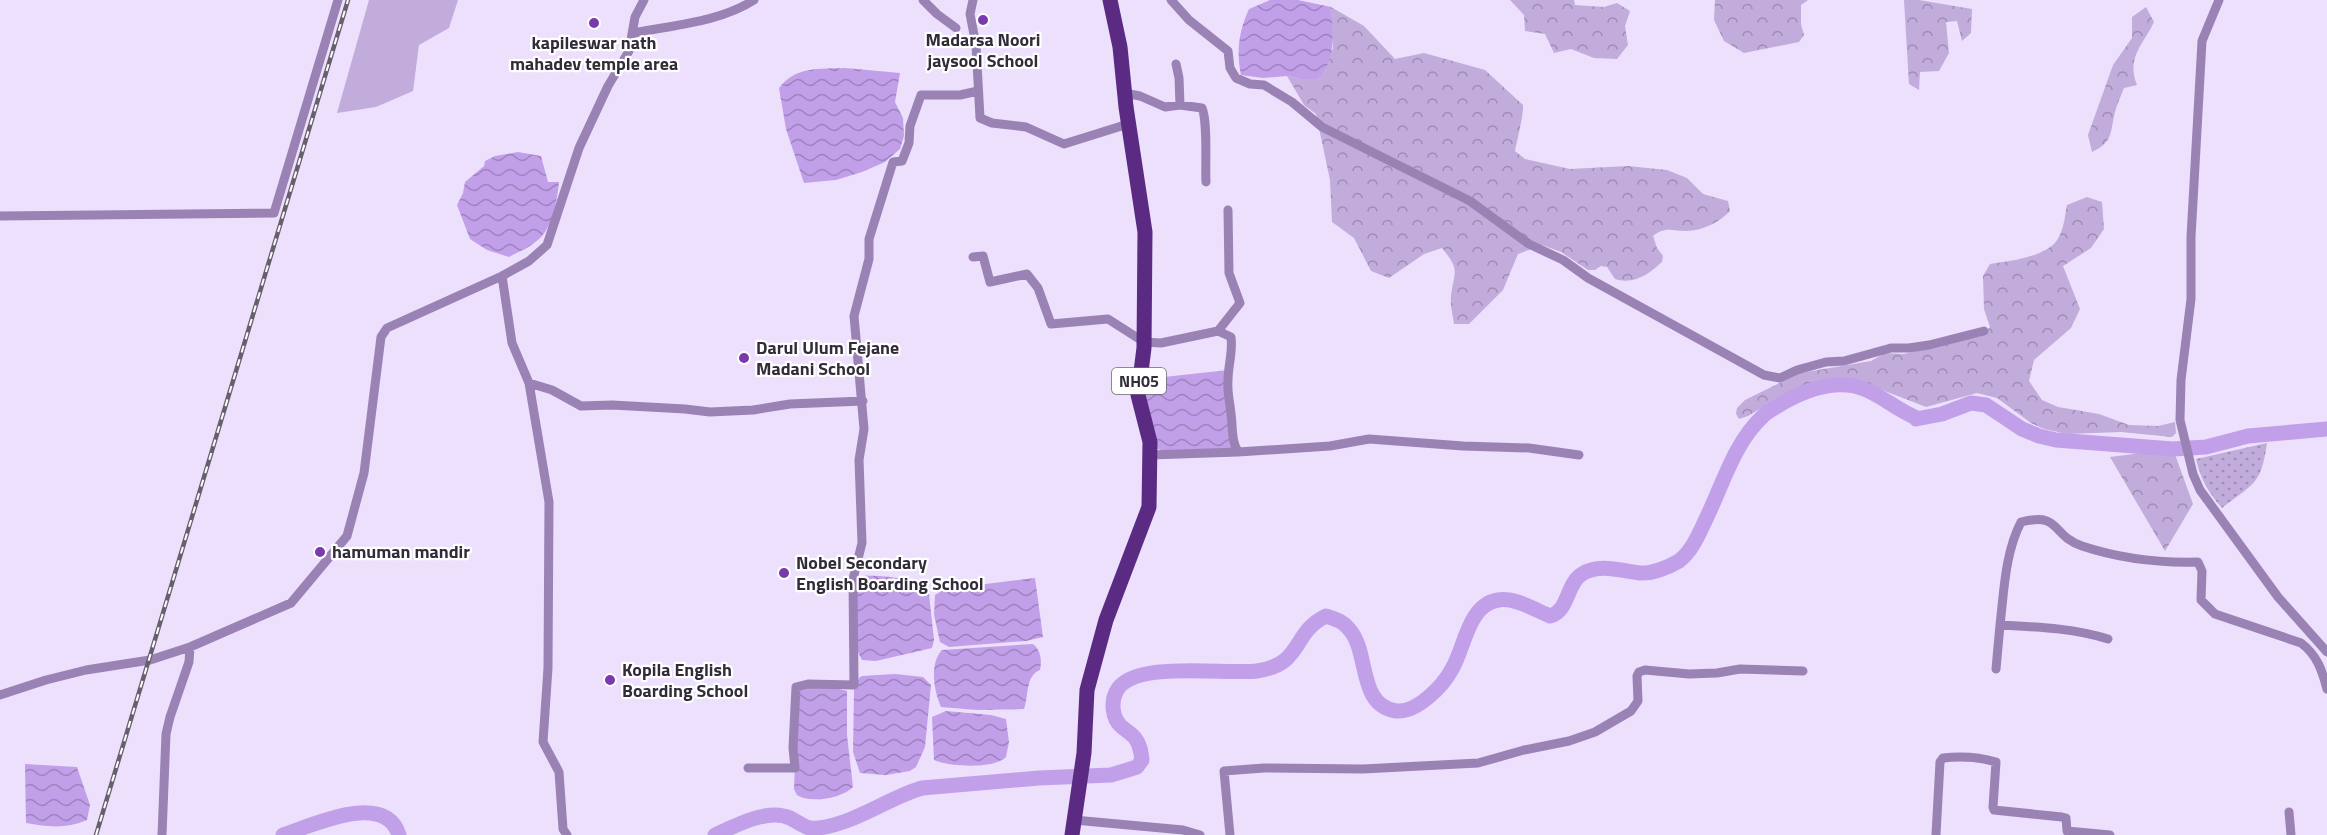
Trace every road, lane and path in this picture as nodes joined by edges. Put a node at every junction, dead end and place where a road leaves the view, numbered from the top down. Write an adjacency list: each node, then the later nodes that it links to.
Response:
1 (338, 0): 18 (street)
2 (644, 0): 10 (street)
3 (754, 0): 10 (street)
4 (923, 0): 9 (street)
5 (973, 0): 12 (street)
6 (1110, 0): 13 (main road, NH05)
7 (1172, 0): 21 (street)
8 (2219, 0): 31 (street)
9 (956, 27)
10 (634, 33): 20 (street)
11 (1176, 64): 14 (street)
12 (978, 90): 15 (street); 25 (street)
13 (1124, 93): 14 (street); 15 (main road, NH05)
14 (1180, 105): 16 (street)
15 (1128, 124): 23 (main road, NH05)
16 (1206, 182)
17 (1228, 210): 22 (street)
18 (0, 216)
19 (973, 257): 23 (street)
20 (502, 276): 24 (street); 32 (street)
21 (1984, 331)
22 (1218, 332): 23 (street); 26 (street)
23 (1144, 342): 27 (main road, NH05)
24 (529, 383): 25 (street); 43 (street)
25 (862, 400): 39 (street)
26 (1238, 452): 27 (street); 28 (street)
27 (1150, 455): 41 (main road, NH05)
28 (1579, 455)
29 (2000, 625): 30 (street); 33 (street); 35 (street)
30 (2108, 639)
31 (2319, 643): 33 (street); 34 (street)
32 (190, 647): 38 (street); 42 (street)
33 (2309, 649): 37 (street)
34 (2327, 652)
35 (1996, 669)
36 (1803, 671): 45 (street)
37 (2327, 689)
38 (0, 696)
39 (748, 768)
40 (2289, 812): 48 (street)
41 (1073, 827): 44 (street)
42 (162, 835)
43 (567, 835)
44 (1200, 835)
45 (1230, 835)
46 (1936, 835): 47 (street)
47 (2110, 835)
48 (2291, 835)

